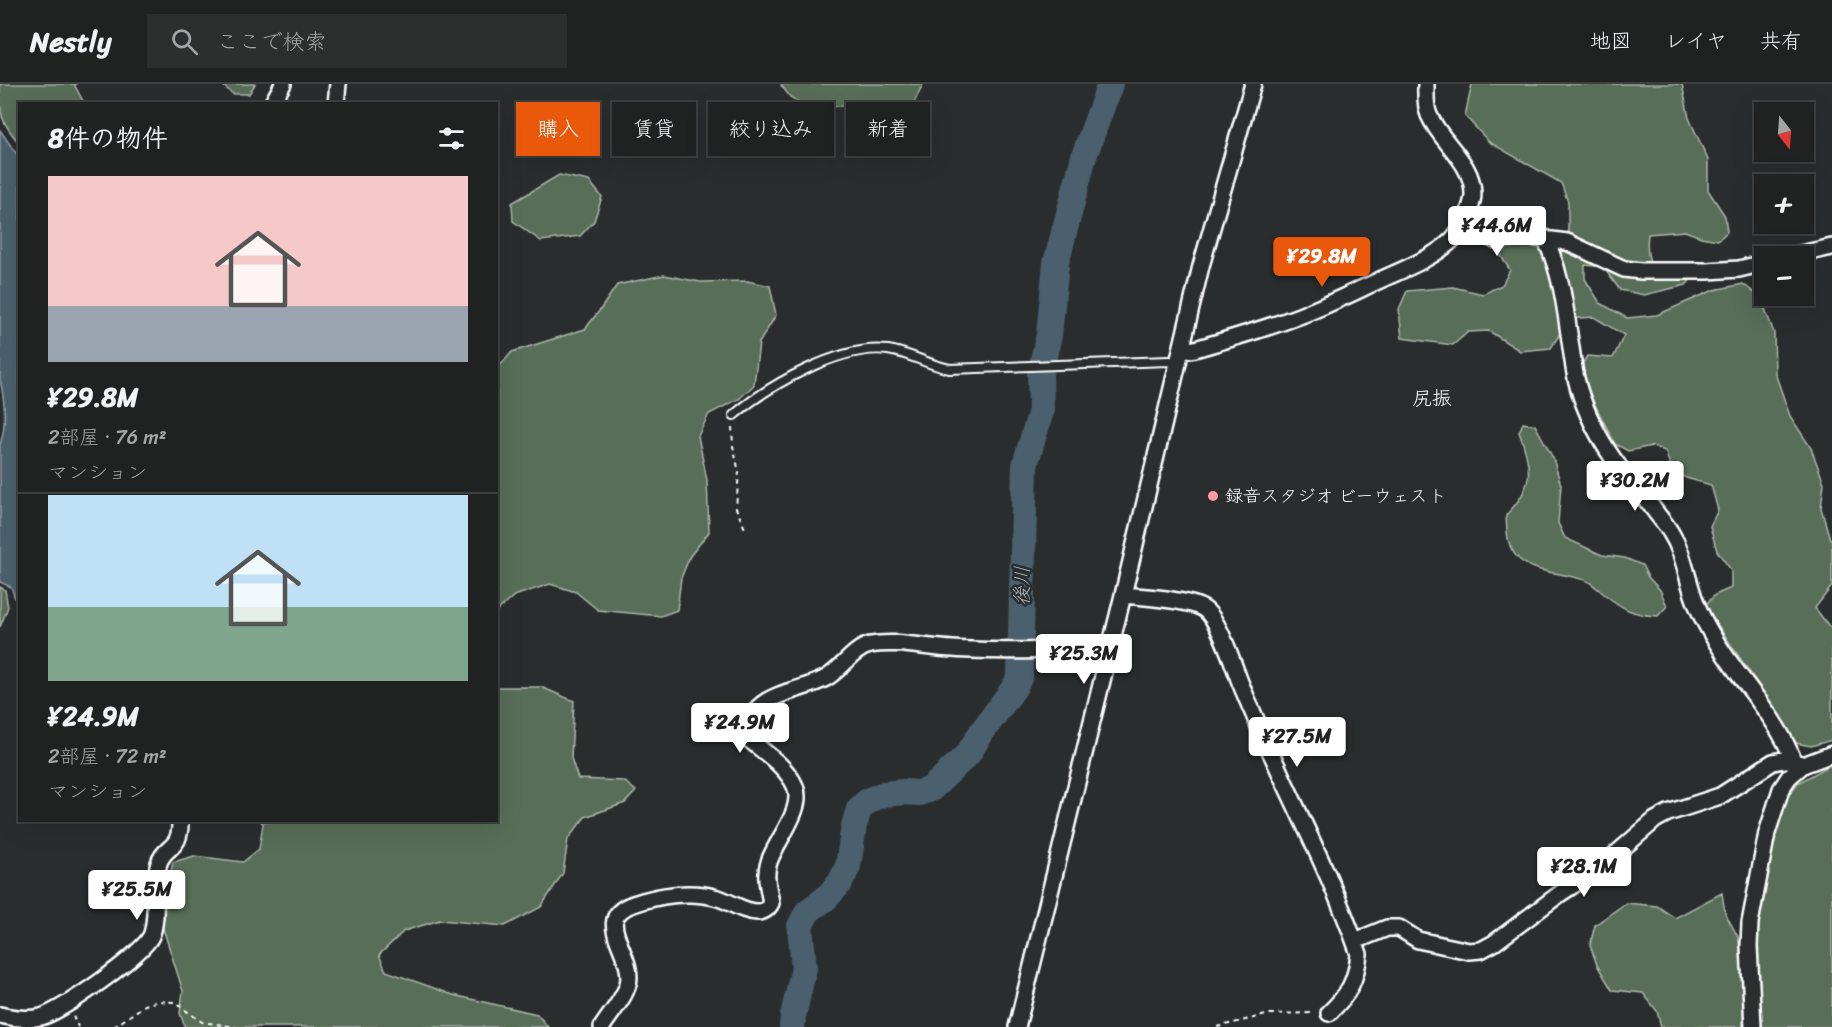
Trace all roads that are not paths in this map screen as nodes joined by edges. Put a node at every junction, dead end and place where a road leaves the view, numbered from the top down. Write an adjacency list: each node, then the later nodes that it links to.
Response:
1 (283, 84): 5 (street)
2 (338, 84): 6 (street)
3 (1253, 84): 12 (street)
4 (1425, 84): 7 (street)
5 (273, 102)
6 (336, 102)
7 (1464, 223): 8 (street); 12 (street)
8 (1545, 238): 11 (street); 17 (street)
9 (1832, 248): 10 (street)
10 (1814, 252)
11 (1754, 265)
12 (1180, 357): 13 (lane); 14 (street)
13 (734, 415)
14 (1123, 594): 15 (street); 19 (street)
15 (1109, 653): 22 (street); 23 (street)
16 (1832, 754): 17 (street)
17 (1798, 762): 19 (street); 24 (street)
18 (180, 822): 21 (street)
19 (1355, 941): 20 (street)
20 (1329, 1013)
21 (0, 1015)
22 (602, 1027)
23 (1017, 1027)
24 (1752, 1027)

